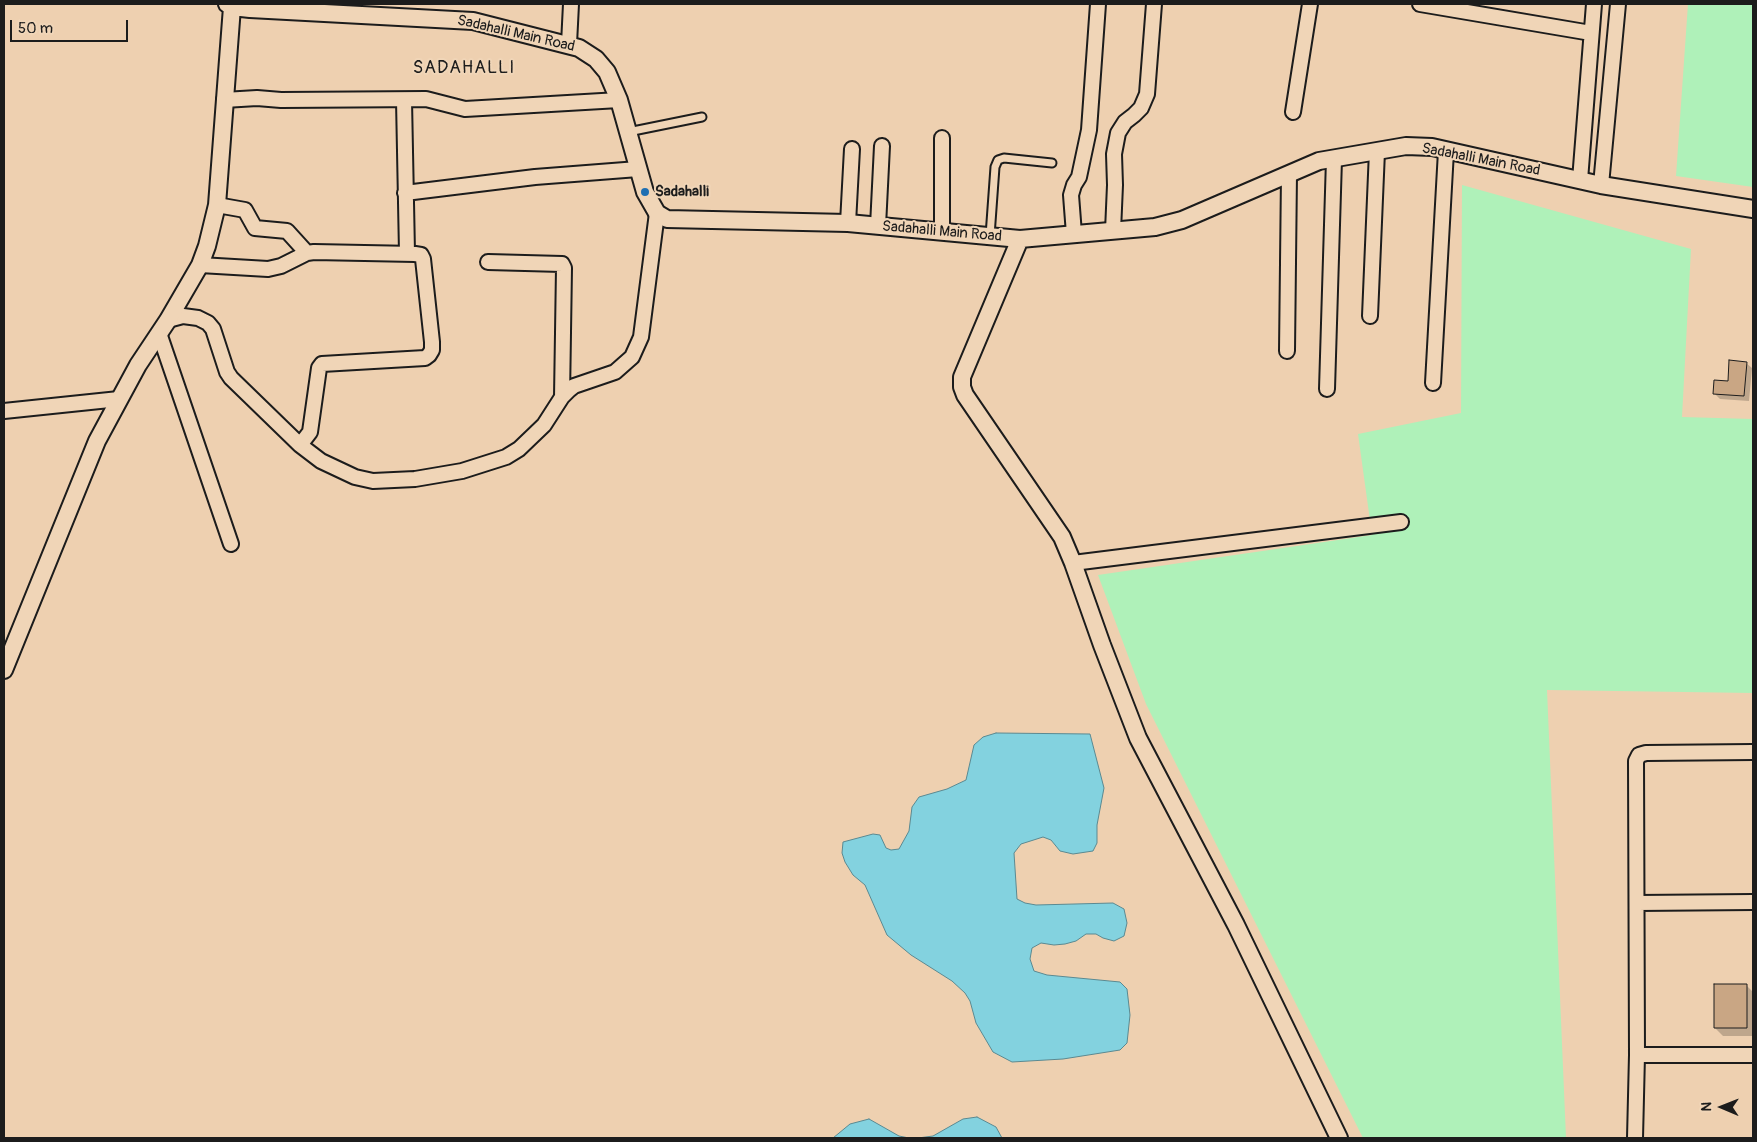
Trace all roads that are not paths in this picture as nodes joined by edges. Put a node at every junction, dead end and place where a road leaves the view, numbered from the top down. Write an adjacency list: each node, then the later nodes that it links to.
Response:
1 (571, 4): 10 (street)
2 (1098, 4): 36 (street)
3 (1154, 4): 34 (street)
4 (1310, 4): 14 (street)
5 (1420, 4): 9 (street)
6 (1594, 4): 9 (street)
7 (1618, 4): 27 (street)
8 (229, 5): 10 (street, Sadahalli Main Road); 11 (street)
9 (1592, 33): 26 (street)
10 (569, 44): 13 (street, Sadahalli Main Road)
11 (224, 100): 12 (street); 29 (street)
12 (404, 100): 13 (street); 28 (street)
13 (619, 100): 16 (street, Sadahalli Main Road)
14 (1293, 112)
15 (702, 117): 16 (lane)
16 (628, 132): 24 (street, Sadahalli Main Road)
17 (942, 138): 35 (street)
18 (882, 146): 33 (street)
19 (852, 150): 32 (street)
20 (1378, 151): 21 (street, Sadahalli Main Road); 22 (street, Sadahalli Main Road); 43 (street)
21 (1446, 151): 26 (street, Sadahalli Main Road); 46 (street)
22 (1334, 159): 25 (street, Sadahalli Main Road); 47 (street)
23 (1052, 163): 37 (lane)
24 (638, 169): 28 (street); 31 (street, Sadahalli Main Road)
25 (1289, 174): 34 (street, Sadahalli Main Road); 45 (street)
26 (1580, 180): 27 (street, Sadahalli Main Road)
27 (1601, 185): 30 (street, Sadahalli Main Road)
28 (405, 193): 40 (street)
29 (217, 205): 39 (street); 42 (street)
30 (1753, 209)
31 (657, 213): 32 (street, Sadahalli Main Road); 48 (street)
32 (848, 223): 33 (street, Sadahalli Main Road)
33 (878, 226): 35 (street, Sadahalli Main Road)
34 (1113, 231): 36 (street, Sadahalli Main Road)
35 (942, 232): 37 (street, Sadahalli Main Road)
36 (1074, 234): 38 (street, Sadahalli Main Road)
37 (990, 236): 38 (street, Sadahalli Main Road)
38 (1020, 239): 54 (street)
39 (307, 253): 40 (street); 42 (street)
40 (406, 254): 51 (street)
41 (488, 262): 48 (street)
42 (200, 265): 44 (street)
43 (1370, 316)
44 (164, 327): 49 (street); 51 (street); 53 (street)
45 (1287, 351)
46 (1434, 383)
47 (1327, 389)
48 (562, 397): 51 (street)
49 (119, 399): 50 (street); 55 (street)
50 (4, 411)
51 (300, 445)
52 (1401, 522): 54 (street)
53 (232, 544)
54 (1073, 564): 61 (street)
55 (4, 670)
56 (1753, 752): 58 (street)
57 (1753, 902): 58 (street)
58 (1636, 903): 59 (street)
59 (1637, 1055): 60 (street); 62 (street)
60 (1753, 1055)
61 (1339, 1138)
62 (1635, 1138)

